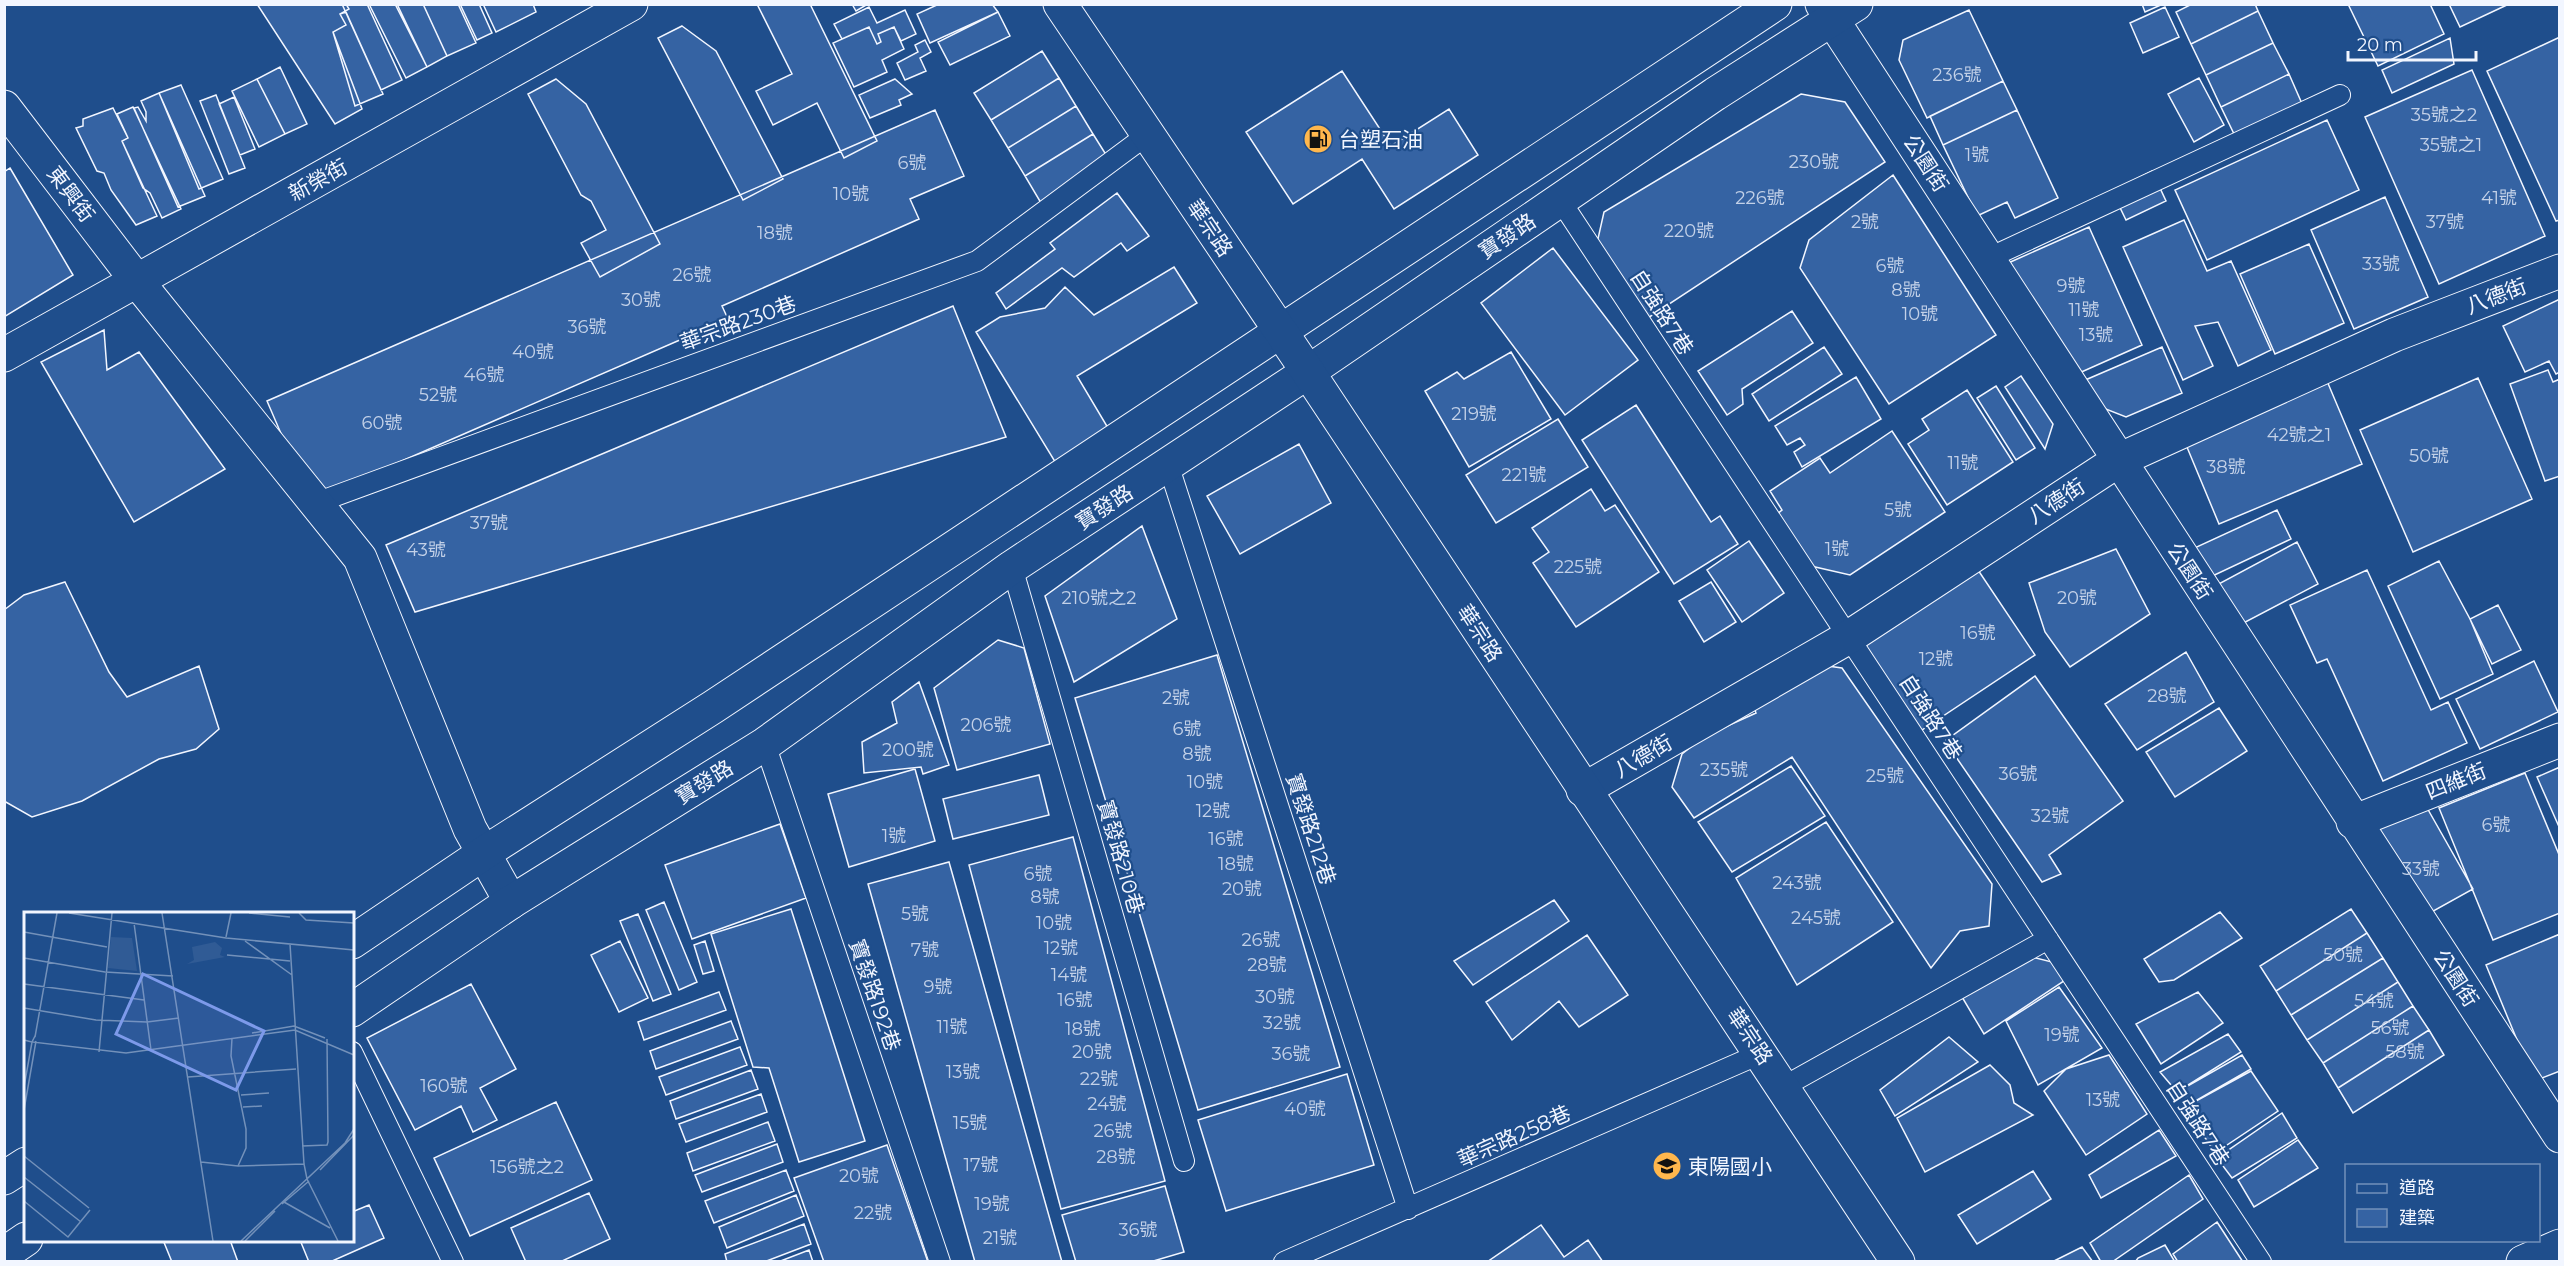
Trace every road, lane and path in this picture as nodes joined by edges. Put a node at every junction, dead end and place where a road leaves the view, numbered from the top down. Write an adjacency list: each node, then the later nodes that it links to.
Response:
1 (631, 4): 11 (main road, 新榮街)
2 (1060, 4): 7 (main road, 華宗路)
3 (1775, 4): 12 (main road)
4 (1837, 9): 8 (main road, 寶發路); 9 (main road, 公園街)
5 (2340, 95): 9 (lane)
6 (4, 107): 11 (main road, 東興街)
7 (1147, 135): 12 (main road, 華宗路); 17 (lane, 華宗路230巷)
8 (1560, 200): 14 (main road, 寶發路); 19 (lane, 自強路7巷)
9 (1989, 258): 15 (main road, 公園街)
10 (2559, 271): 15 (main road, 八德街)
11 (137, 281): 13 (main road, 新榮街); 17 (main road, 東興街)
12 (1279, 332): 14 (main road, 華宗路); 24 (main road)
13 (4, 355)
14 (1308, 372): 16 (main road, 寶發路); 22 (main road, 華宗路)
15 (2119, 460): 19 (main road, 八德街); 23 (main road, 公園街)
16 (1168, 464): 18 (main road, 寶發路); 36 (lane, 寶發路212巷)
17 (316, 503): 24 (main road, 東興街)
18 (1012, 567): 21 (main road, 寶發路); 33 (lane, 寶發路210巷)
19 (1849, 637): 22 (main road, 八德街); 26 (lane, 自強路7巷)
20 (2559, 740): 23 (main road, 四維街)
21 (765, 744): 25 (main road, 寶發路); 41 (lane, 寶發路192巷)
22 (1583, 790): 29 (main road, 華宗路)
23 (2353, 822): 32 (main road, 公園街)
24 (484, 853): 25 (main road, 東興街); 27 (main road)
25 (511, 902): 28 (main road, 寶發路)
26 (2048, 939): 31 (lane); 44 (lane, 自強路7巷)
27 (354, 941)
28 (354, 1009)
29 (1762, 1053): 31 (main road, 華宗路); 36 (lane, 華宗路258巷)
30 (354, 1056): 40 (lane)
31 (1783, 1087): 43 (main road, 華宗路)
32 (2559, 1136)
33 (1184, 1161)
34 (24, 1165): 35 (main road)
35 (4, 1178)
36 (1408, 1209): 42 (lane, 華宗路258巷)
37 (24, 1240): 39 (main road)
38 (2559, 1246): 45 (main road)
39 (4, 1254)
40 (453, 1262)
41 (940, 1262)
42 (1284, 1262)
43 (1898, 1262)
44 (2261, 1262)
45 (2523, 1262)

